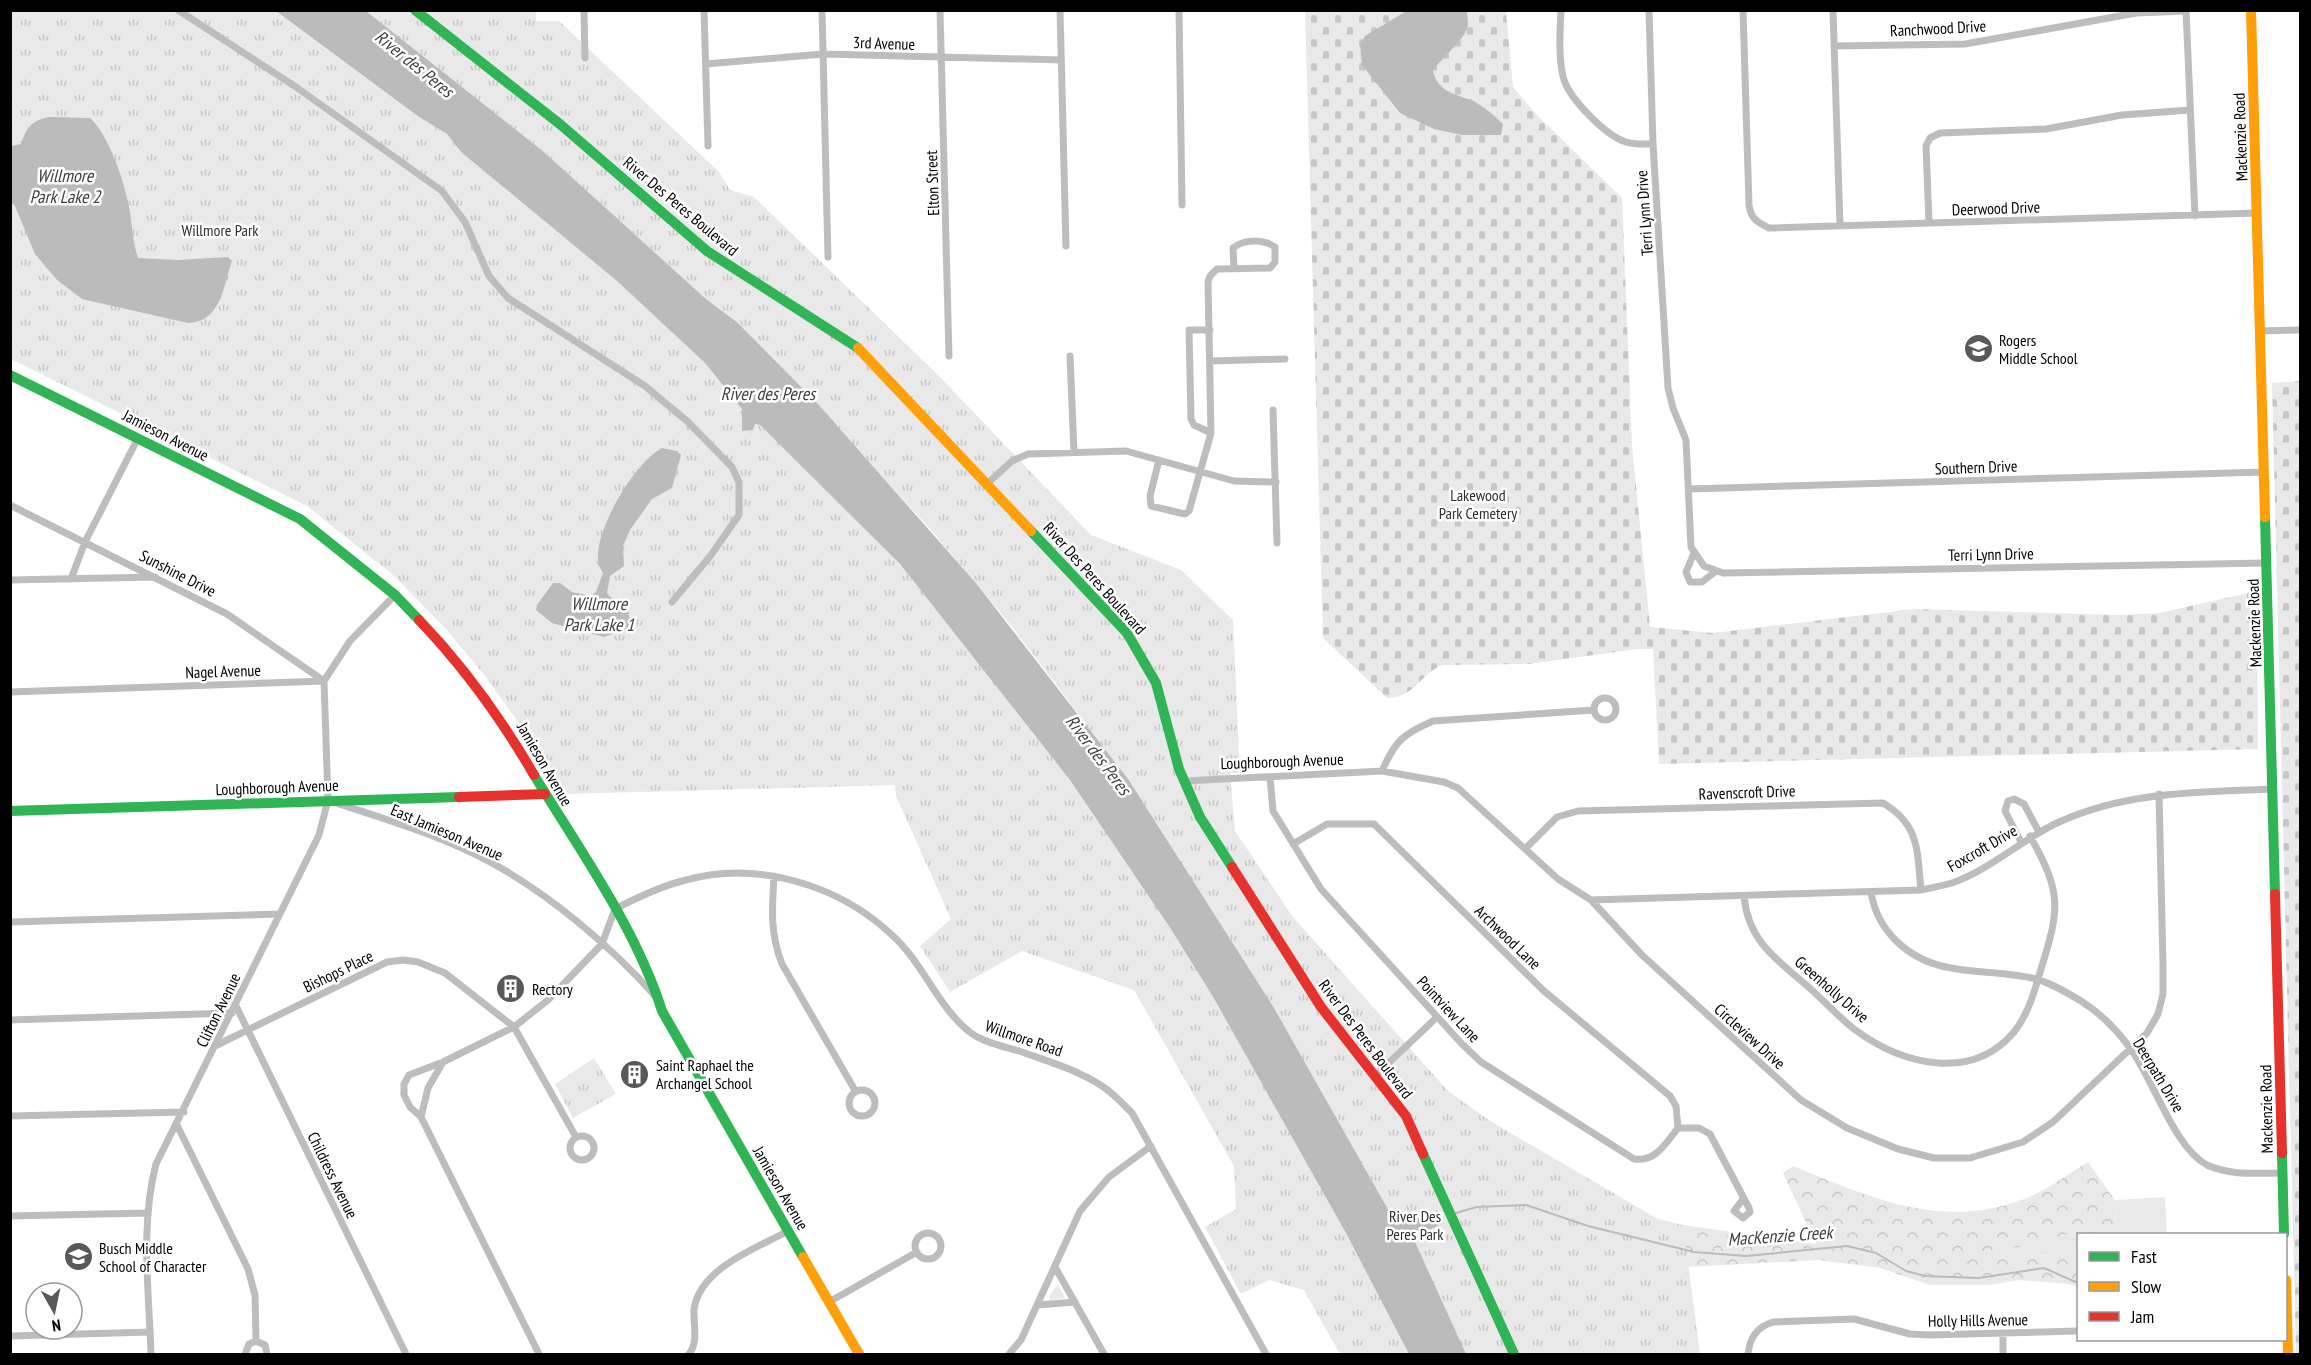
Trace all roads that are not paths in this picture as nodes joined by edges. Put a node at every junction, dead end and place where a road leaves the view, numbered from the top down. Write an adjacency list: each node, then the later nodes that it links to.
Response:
1 (178, 10): 60 (street)
2 (415, 10): 48 (main road, River Des Peres Boulevard)
3 (584, 10): 17 (street)
4 (704, 10): 20 (street)
5 (822, 10): 16 (street)
6 (940, 10): 18 (street, Elton Street)
7 (1060, 10): 19 (street)
8 (1179, 10): 24 (street)
9 (1561, 10): 22 (street)
10 (1649, 10): 22 (street, Terri Lynn Drive)
11 (1743, 10): 28 (street, Deerwood Drive)
12 (1833, 10): 15 (street)
13 (2251, 10): 25 (main road, Mackenzie Road)
14 (2186, 11): 15 (street, Ranchwood Drive); 21 (street)
15 (1834, 46): 28 (street)
16 (823, 54): 18 (street, 3rd Avenue); 20 (street, 3rd Avenue); 30 (street)
17 (585, 58)
18 (941, 58): 19 (street, 3rd Avenue); 35 (street, Elton Street)
19 (1061, 60): 29 (street)
20 (706, 64): 23 (street)
21 (2190, 110): 26 (street); 27 (street)
22 (1653, 144): 49 (street, Terri Lynn Drive)
23 (708, 146)
24 (1182, 205)
25 (2257, 213): 26 (street, Deerwood Drive); 34 (main road, Mackenzie Road)
26 (2195, 216): 27 (street, Deerwood Drive)
27 (1929, 223): 28 (street, Deerwood Drive)
28 (1840, 226)
29 (1066, 246)
30 (828, 257)
31 (1234, 268): 31 (street); 32 (street)
32 (1210, 330): 38 (street); 41 (street)
33 (2301, 330): 34 (street)
34 (2260, 331): 46 (main road, Mackenzie Road)
35 (949, 356)
36 (1070, 356): 43 (street)
37 (1285, 359): 38 (street)
38 (1210, 361): 41 (street)
39 (10, 375): 42 (main road, Jamieson Avenue)
40 (1273, 410): 47 (street)
41 (1211, 433): 45 (street)
42 (138, 438): 51 (street); 59 (main road, Jamieson Avenue)
43 (1074, 452): 44 (street); 48 (street)
44 (1159, 460): 45 (street); 45 (street)
45 (1201, 472): 47 (street)
46 (2265, 472): 49 (street, Southern Drive); 54 (main road, Mackenzie Road)
47 (1276, 482): 52 (street)
48 (988, 483): 66 (main road, River Des Peres Boulevard)
49 (1689, 489): 53 (street, Terri Lynn Drive)
50 (10, 505): 51 (street, Sunshine Drive)
51 (85, 542): 56 (street, Sunshine Drive); 57 (street)
52 (1276, 543)
53 (1694, 553): 55 (street); 55 (street, Terri Lynn Drive)
54 (2267, 562): 55 (street, Terri Lynn Drive); 67 (main road, Mackenzie Road)
55 (1716, 571)
56 (158, 577): 57 (street); 61 (street, Sunshine Drive)
57 (71, 579): 58 (street)
58 (10, 580)
59 (395, 595): 61 (street); 68 (main road, Jamieson Avenue)
60 (672, 602)
61 (324, 681): 62 (street, Nagel Avenue); 70 (street, Clifton Avenue)
62 (10, 692)
63 (1594, 710): 64 (street)
64 (1382, 771): 65 (street, Loughborough Avenue); 76 (street, Circleview Drive)
65 (1270, 777): 66 (street, Loughborough Avenue); 75 (street, Pointview Lane)
66 (1184, 781): 96 (main road, River Des Peres Boulevard)
67 (2273, 789): 69 (street, Foxcroft Drive); 105 (main road, Mackenzie Road)
68 (545, 794): 70 (main road, Loughborough Avenue); 82 (main road, Jamieson Avenue)
69 (2158, 794): 72 (street, Foxcroft Drive); 94 (street, Circleview Drive)
70 (328, 800): 71 (main road, Loughborough Avenue); 83 (street, Clifton Avenue); 85 (street, East Jamieson Avenue)
71 (10, 811)
72 (2039, 832): 73 (street, Foxcroft Drive); 74 (street)
73 (2030, 836): 74 (street, Foxcroft Drive); 86 (street, Greenholly Drive)
74 (2021, 842): 78 (street, Foxcroft Drive)
75 (1293, 844): 89 (street, Pointview Lane); 102 (street, Archwood Lane)
76 (1525, 849): 78 (street, Ravenscroft Drive); 81 (street, Circleview Drive)
77 (774, 876): 82 (street, Willmore Road); 97 (street); 104 (street, Willmore Road)
78 (1921, 890): 79 (street, Foxcroft Drive)
79 (1871, 892): 80 (street, Foxcroft Drive); 86 (street, Deerpath Drive)
80 (1744, 896): 81 (street, Foxcroft Drive); 86 (street, Greenholly Drive)
81 (1591, 900): 94 (street, Circleview Drive)
82 (615, 909): 85 (street); 87 (main road, Jamieson Avenue)
83 (280, 914): 84 (street); 88 (street, Clifton Avenue)
84 (10, 922)
85 (602, 944): 87 (street, East Jamieson Avenue); 91 (street)
86 (2038, 979): 94 (street, Deerpath Drive)
87 (656, 997): 109 (main road, Jamieson Avenue)
88 (234, 1010): 90 (street); 92 (street, Childress Avenue); 93 (street, Clifton Avenue)
89 (1437, 1017): 96 (street); 102 (street, Pointview Lane)
90 (10, 1020)
91 (514, 1027): 92 (street, Bishops Place); 95 (street); 103 (street, Bishops Place)
92 (247, 1030): 93 (street, Bishops Place); 126 (street, Childress Avenue)
93 (217, 1045): 98 (street, Clifton Avenue)
94 (2131, 1049): 105 (street, Deerpath Drive)
95 (443, 1062): 100 (street); 100 (street)
96 (1376, 1075): 132 (main road, River Des Peres Boulevard)
97 (856, 1092)
98 (184, 1112): 99 (street); 101 (street, Clifton Avenue)
99 (10, 1116)
100 (422, 1117): 127 (street)
101 (177, 1125): 107 (street, Clifton Avenue); 121 (street)
102 (1678, 1128): 106 (street)
103 (576, 1137)
104 (1151, 1146): 112 (street); 131 (street, Willmore Road)
105 (2283, 1173): 110 (main road, Mackenzie Road)
106 (1743, 1199)
107 (147, 1213): 108 (street); 118 (street, Clifton Avenue)
108 (10, 1216)
109 (788, 1231): 113 (main road, Jamieson Avenue); 122 (street)
110 (2284, 1233)
111 (917, 1252): 113 (street)
112 (1055, 1268): 114 (street); 115 (street)
113 (829, 1302): 128 (main road, Jamieson Avenue)
114 (1075, 1302): 115 (street); 130 (street)
115 (1038, 1305): 129 (street)
116 (2287, 1320): 135 (main road)
117 (2077, 1331): 119 (street, Holly Hills Avenue)
118 (150, 1332): 120 (street); 123 (street, Clifton Avenue)
119 (2003, 1334): 133 (street, Holly Hills Avenue); 134 (street)
120 (10, 1336)
121 (256, 1341): 124 (street); 125 (street)
122 (694, 1352)
123 (151, 1354)
124 (245, 1354)
125 (267, 1354)
126 (406, 1354)
127 (539, 1354)
128 (859, 1354)
129 (1010, 1354)
130 (1104, 1354)
131 (1266, 1354)
132 (1514, 1354)
133 (1748, 1354)
134 (2003, 1354)
135 (2288, 1354)

